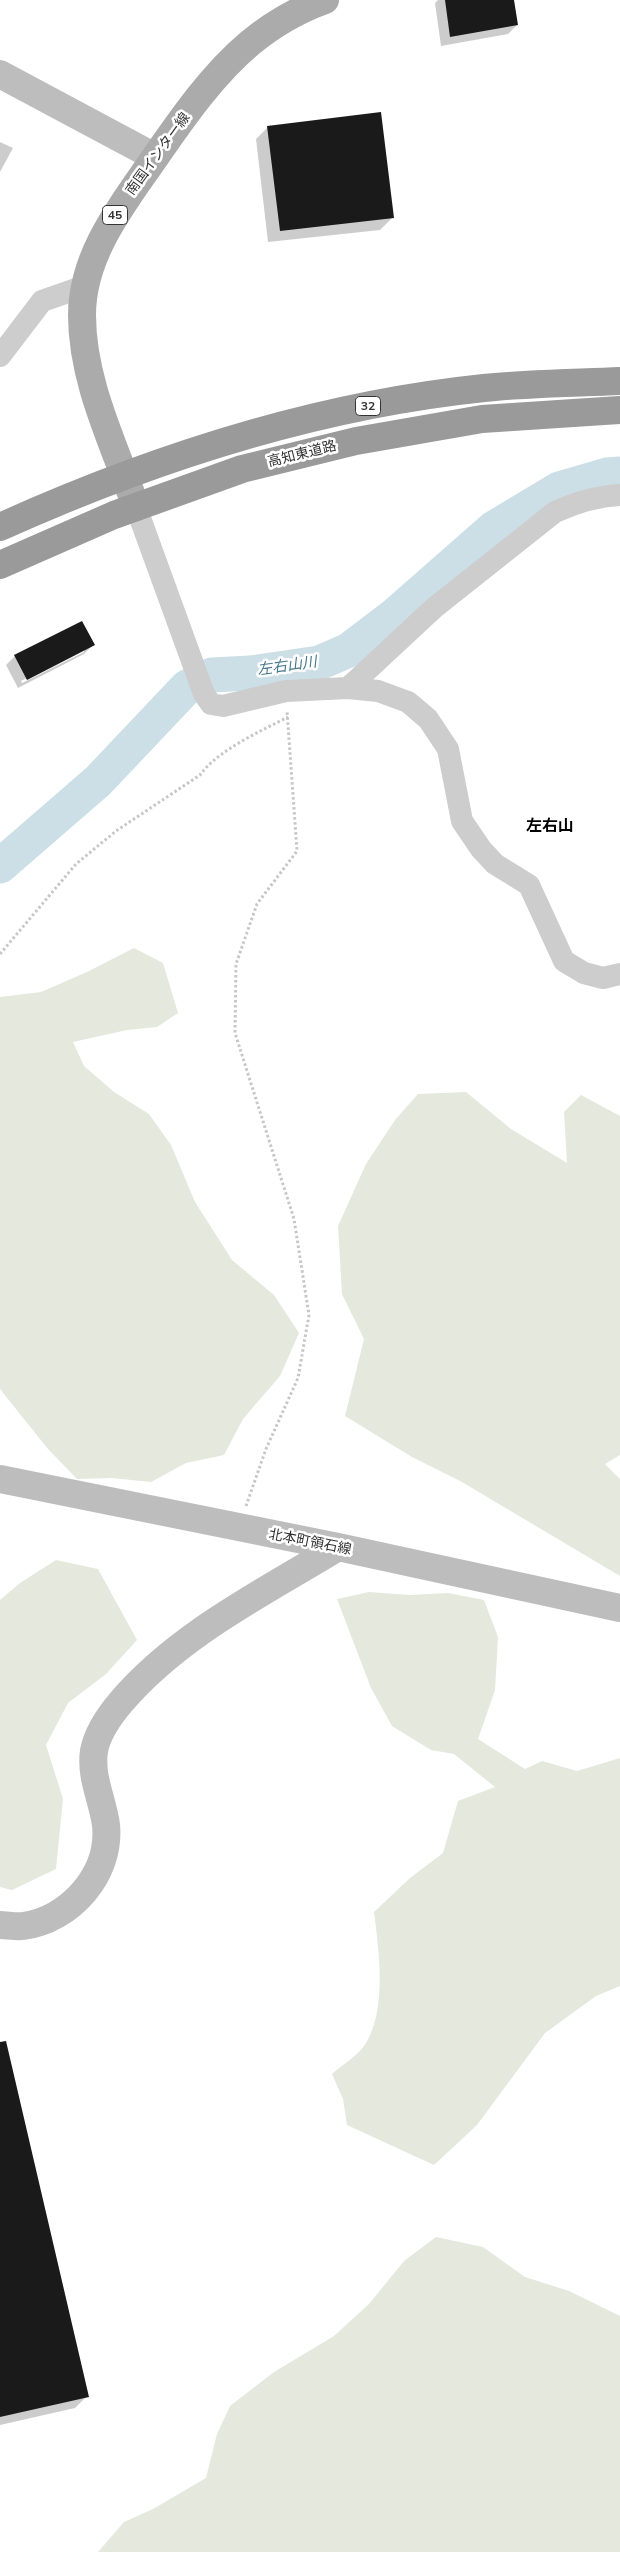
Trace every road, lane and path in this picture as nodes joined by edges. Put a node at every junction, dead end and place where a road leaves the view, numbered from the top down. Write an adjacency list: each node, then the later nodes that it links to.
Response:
1 (325, 0): 3 (main road, 南国インター線 / 45)
2 (0, 74): 3 (street)
3 (155, 158): 4 (main road, 南国インター線 / 45)
4 (85, 286): 5 (street); 8 (main road, 南国インター線 / 45)
5 (0, 356)
6 (620, 381): 8 (highway, 32)
7 (620, 410): 10 (highway, 高知東道路)
8 (126, 477): 10 (main road, 南国インター線 / 45); 11 (highway, 32)
9 (620, 495): 13 (street)
10 (136, 507): 12 (highway, 高知東道路); 13 (street)
11 (0, 527)
12 (0, 565)
13 (348, 688): 15 (street)
14 (0, 954): 17 (path)
15 (620, 974)
16 (0, 1478): 17 (street, 北本町領石線)
17 (238, 1528): 18 (street, 北本町領石線)
18 (338, 1547): 19 (street, 北本町領石線); 20 (street)
19 (620, 1608)
20 (0, 1925)

